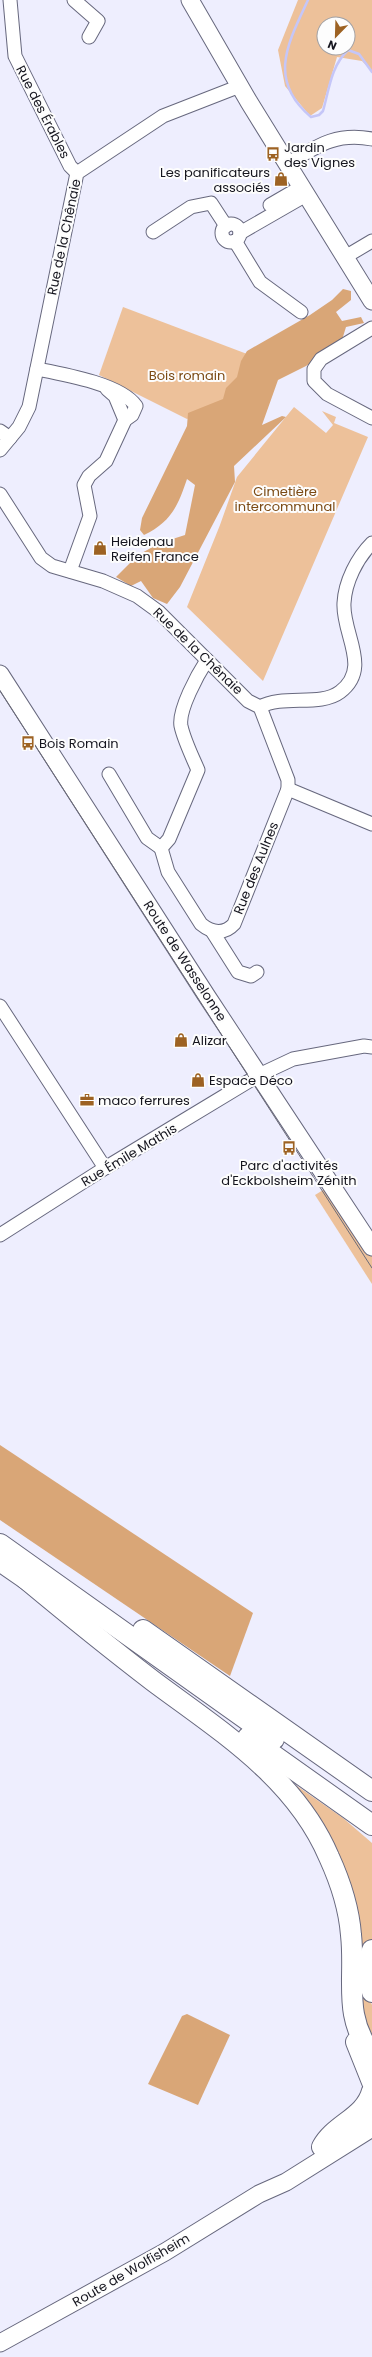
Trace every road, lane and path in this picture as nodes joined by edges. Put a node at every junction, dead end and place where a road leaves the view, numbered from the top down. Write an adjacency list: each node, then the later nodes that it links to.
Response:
1 (10, 0): 8 (street, Rue des Érables)
2 (74, 0): 4 (street)
3 (190, 0): 5 (main road)
4 (89, 36)
5 (240, 86): 7 (main road); 8 (street, Rue de la Chênaie)
6 (372, 139): 7 (street)
7 (287, 164): 9 (main road)
8 (77, 173): 17 (street, Rue de la Chênaie)
9 (304, 191): 10 (street); 13 (main road)
10 (234, 231): 11 (street); 15 (street)
11 (153, 232)
12 (372, 241): 13 (street)
13 (345, 257): 14 (main road)
14 (372, 301)
15 (301, 312)
16 (372, 328): 18 (street)
17 (37, 369): 19 (street, Rue de la Chênaie); 23 (street)
18 (372, 418)
19 (5, 434): 20 (street, Rue de la Chênaie)
20 (0, 450)
21 (0, 494): 23 (street, Rue de la Chênaie)
22 (372, 544): 26 (street)
23 (70, 571): 24 (street, Rue de la Chênaie)
24 (207, 660): 26 (street, Rue de la Chênaie); 30 (street)
25 (0, 674): 35 (main road, Route de Wasselonne)
26 (260, 707): 28 (street)
27 (109, 774): 30 (street)
28 (288, 789): 29 (street); 31 (street, Rue des Aulnes)
29 (372, 824)
30 (161, 848): 31 (street)
31 (212, 931): 32 (street)
32 (257, 972)
33 (0, 1006): 36 (street)
34 (372, 1047): 35 (street, Rue Émile Mathis)
35 (259, 1075): 36 (street, Rue Émile Mathis); 38 (main road, Route de Wasselonne)
36 (105, 1168): 37 (street, Rue Émile Mathis)
37 (0, 1235)
38 (372, 1247)
39 (0, 1537): 43 (highway)
40 (0, 1544): 46 (highway)
41 (0, 1561): 42 (highway)
42 (26, 1579): 47 (highway); 48 (highway)
43 (244, 1699): 44 (highway); 45 (highway)
44 (372, 1785)
45 (372, 1790)
46 (372, 1809)
47 (372, 1825)
48 (329, 1855): 51 (highway); 52 (highway)
49 (372, 1950): 50 (highway)
50 (372, 1992)
51 (372, 2054)
52 (372, 2082)
53 (372, 2090): 56 (highway)
54 (372, 2114): 56 (main road, Route de Wolfisheim)
55 (372, 2128): 57 (main road, Route de Wolfisheim)
56 (322, 2147): 57 (main road, Route de Wolfisheim)
57 (259, 2194): 58 (main road, Route de Wolfisheim)
58 (0, 2343)

